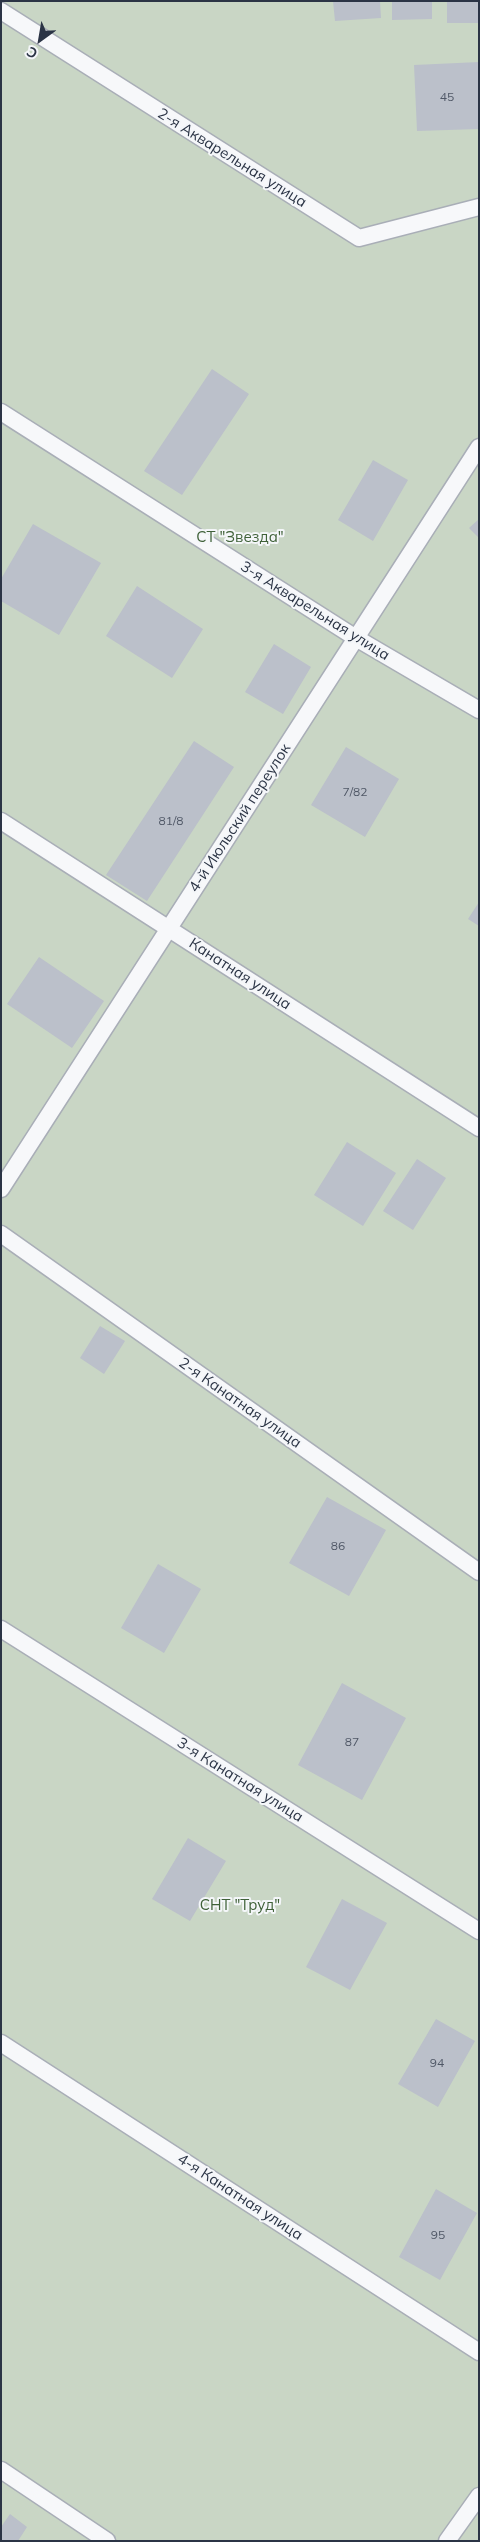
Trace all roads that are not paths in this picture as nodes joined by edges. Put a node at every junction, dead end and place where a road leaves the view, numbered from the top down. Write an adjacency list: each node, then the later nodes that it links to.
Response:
1 (1, 11): 2 (lane, 2-я Акварельная улица)
2 (479, 207)
3 (1, 412): 5 (lane, 3-я Акварельная улица)
4 (479, 447): 5 (lane, 4-й Июльский переулок)
5 (356, 638): 6 (lane, 3-я Акварельная улица); 8 (lane, 4-й Июльский переулок)
6 (479, 710)
7 (1, 820): 8 (lane, Канатная улица)
8 (169, 928): 9 (lane, Канатная улица); 10 (lane, 4-й Июльский переулок)
9 (479, 1128)
10 (1, 1189)
11 (1, 1234): 12 (lane, 2-я Канатная улица)
12 (479, 1572)
13 (1, 1629): 14 (lane, 3-я Канатная улица)
14 (479, 1931)
15 (1, 2043): 16 (lane, 4-я Канатная улица)
16 (479, 2352)
17 (1, 2470): 19 (lane)
18 (479, 2496): 20 (lane)
19 (107, 2541)
20 (447, 2541)

